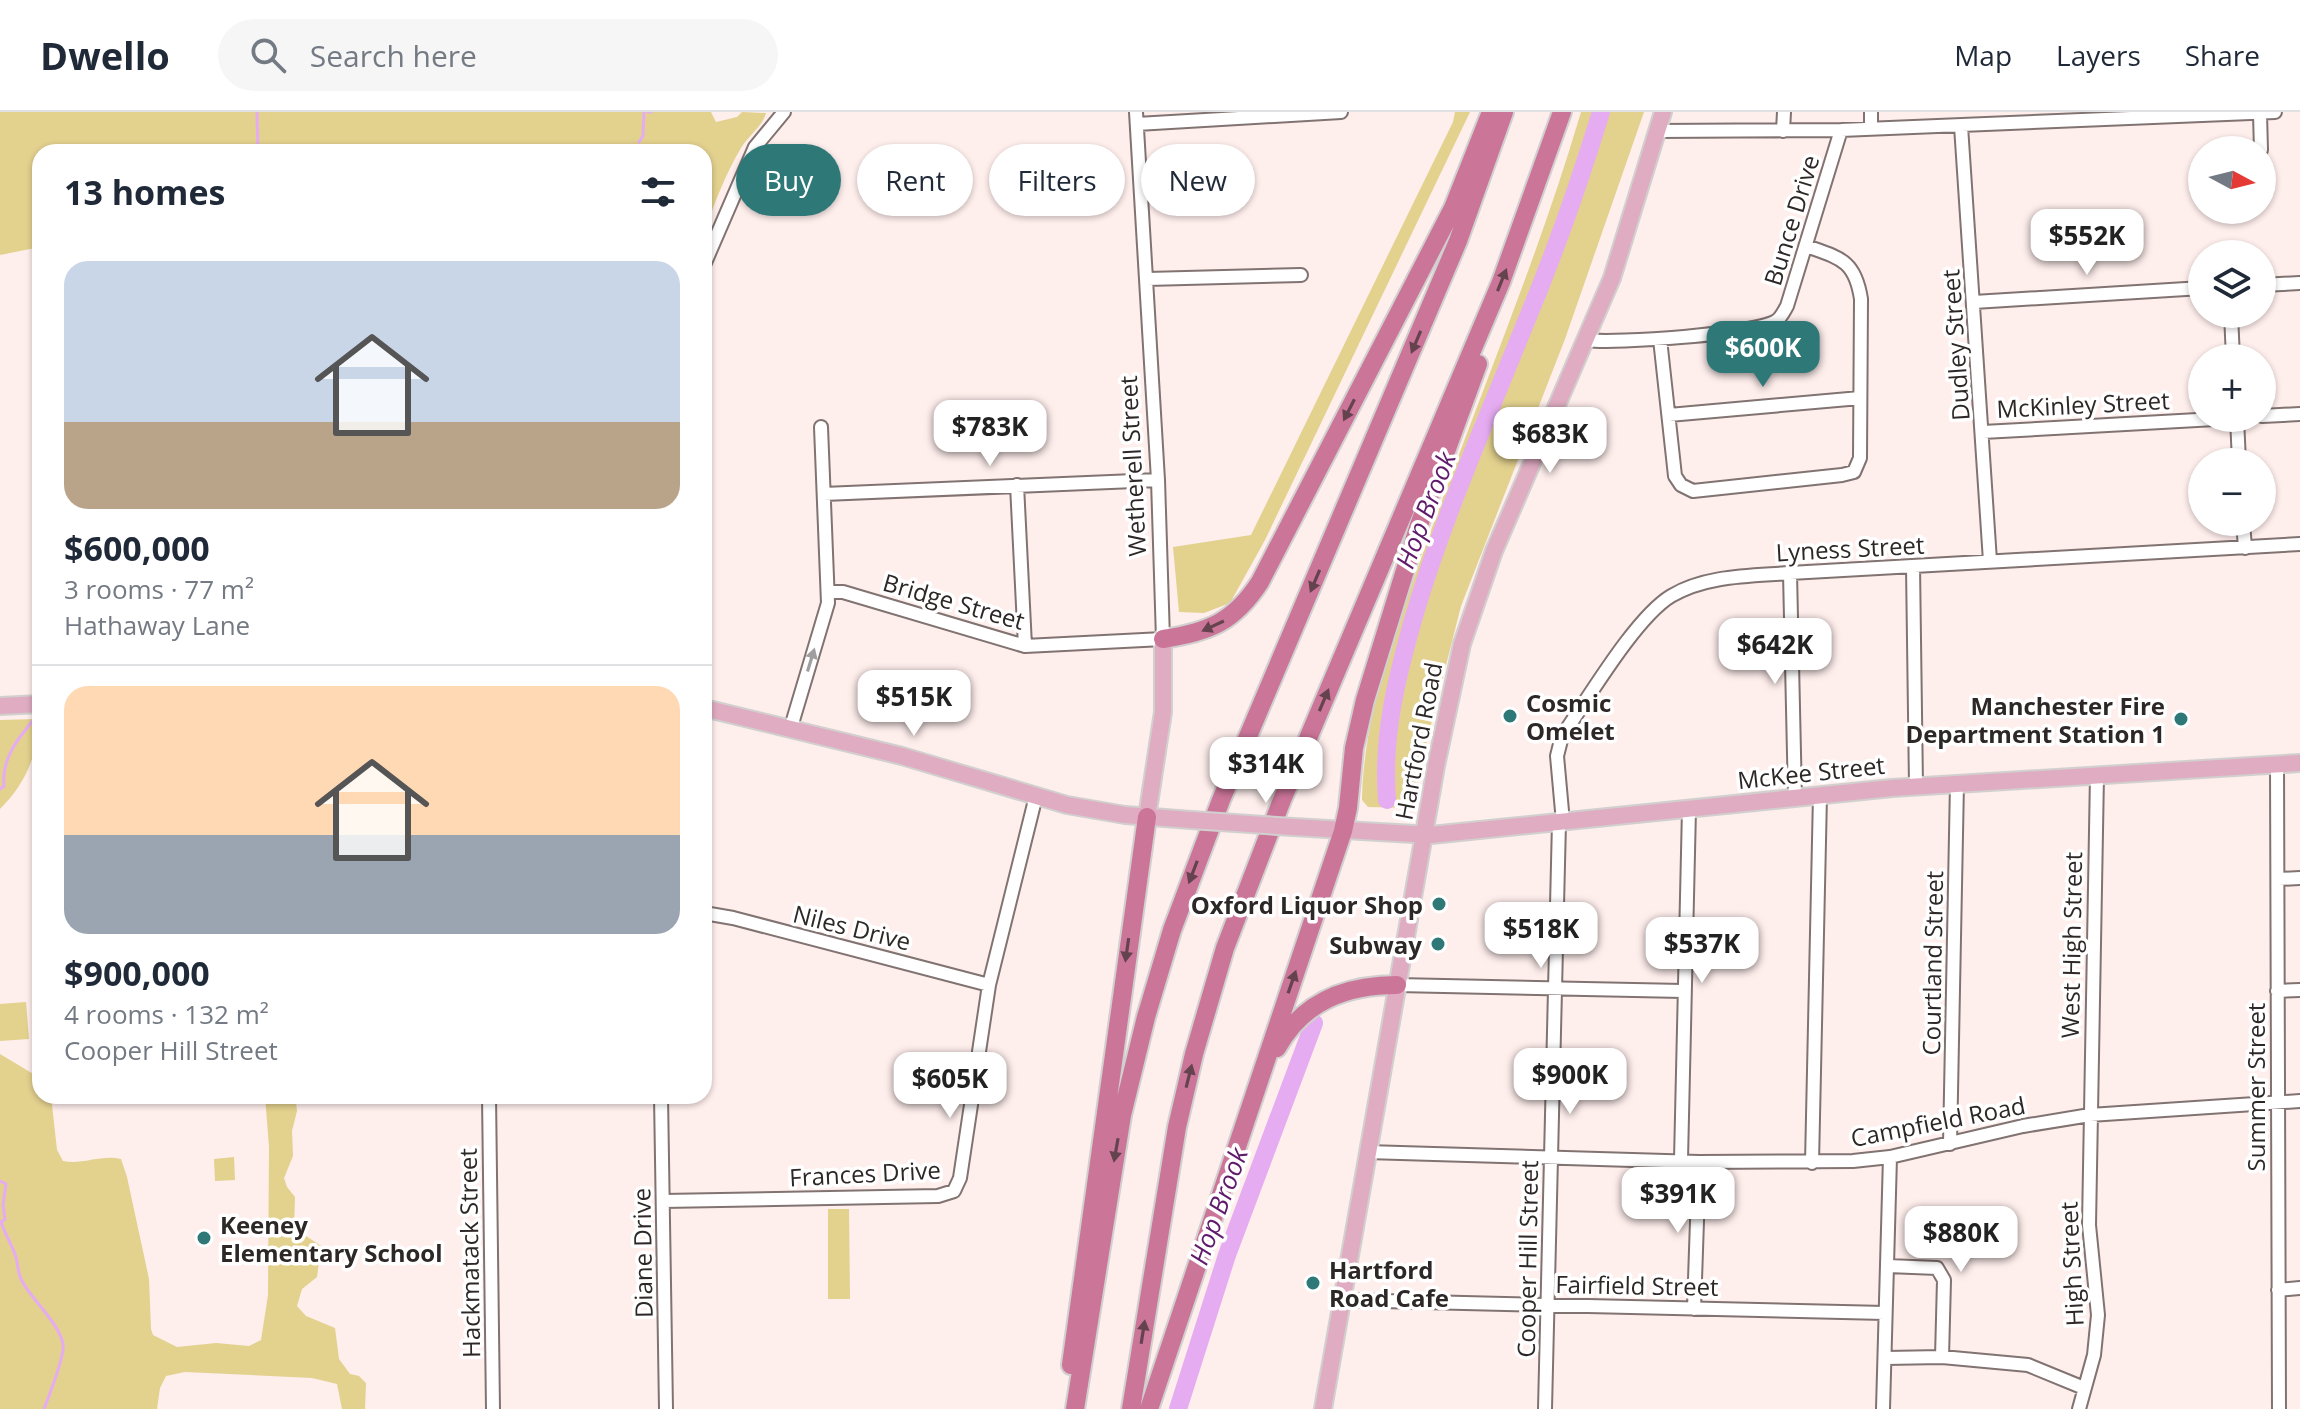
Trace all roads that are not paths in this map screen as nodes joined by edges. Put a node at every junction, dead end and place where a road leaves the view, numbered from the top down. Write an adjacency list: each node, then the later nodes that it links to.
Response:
1 (784, 112): 20 (street)
2 (1341, 112): 13 (street)
3 (1491, 112): 48 (highway, one-way to 48)
4 (1504, 112): 102 (highway, one-way to 102)
5 (1562, 112): 28 (highway, one-way to 5)
6 (1663, 112): 17 (main road, Hartford Road)
7 (1784, 112): 18 (street)
8 (1871, 112): 15 (street)
9 (2275, 112): 11 (street)
10 (2164, 114): 11 (street); 12 (street)
11 (2260, 114): 19 (street)
12 (2053, 116): 14 (street)
13 (1137, 118): 23 (street, Wetherell Street)
14 (1961, 126): 15 (street); 27 (street, Dudley Street)
15 (1871, 129): 16 (street)
16 (1841, 130): 18 (street); 21 (street, Bunce Drive)
17 (1657, 131): 18 (street); 30 (main road, Hartford Road)
18 (1783, 131)
19 (2261, 136)
20 (712, 246)
21 (1806, 246): 29 (street, Bunce Drive); 31 (street)
22 (1301, 275): 23 (street)
23 (1147, 279): 38 (street, Wetherell Street)
24 (2300, 283): 25 (street)
25 (2276, 284)
26 (2188, 289): 27 (street)
27 (1974, 302): 37 (street, Dudley Street)
28 (1489, 312): 65 (highway); 103 (highway, one-way to 28)
29 (1660, 339): 30 (street, Bunce Drive); 33 (street)
30 (1587, 340): 66 (main road, Hartford Road)
31 (1860, 398): 33 (street); 33 (street)
32 (2300, 414): 34 (street)
33 (1669, 415)
34 (2276, 415)
35 (2188, 421): 37 (street, McKinley Street)
36 (821, 427): 40 (street)
37 (1983, 432): 44 (street, Dudley Street)
38 (1158, 480): 39 (street); 48 (street, Wetherell Street)
39 (1017, 485): 40 (street); 49 (street)
40 (824, 494): 47 (street)
41 (2244, 536): 43 (street)
42 (2300, 544): 43 (street, Lyness Street)
43 (2245, 548): 44 (street, Lyness Street)
44 (1990, 561): 45 (street, Lyness Street)
45 (1913, 566): 46 (street, Lyness Street); 58 (street)
46 (1790, 573): 61 (street); 64 (street, Lyness Street)
47 (829, 592): 49 (street, Bridge Street); 53 (street, one-way to 47)
48 (1163, 639): 49 (street, Bridge Street); 63 (main road, Wetherell Street)
49 (1025, 646)
50 (32, 704): 51 (main road)
51 (0, 706)
52 (712, 710): 53 (main road, McKee Street)
53 (791, 727): 60 (main road, McKee Street)
54 (2300, 763): 55 (main road, McKee Street)
55 (2277, 764): 56 (main road, McKee Street); 68 (street, Summer Street)
56 (2097, 775): 57 (main road, McKee Street); 81 (street, West High Street)
57 (1957, 783): 58 (main road, McKee Street); 82 (street, Courtland Street)
58 (1916, 786): 59 (main road, McKee Street)
59 (1820, 795): 61 (main road, McKee Street); 88 (street)
60 (1036, 796): 63 (main road, McKee Street); 70 (street, Frances Drive)
61 (1795, 798): 62 (main road, McKee Street)
62 (1689, 809): 64 (main road, McKee Street); 74 (street)
63 (1147, 817): 65 (main road, McKee Street, bridge); 102 (highway, one-way to 102)
64 (1561, 822): 66 (main road, McKee Street); 72 (street, Cooper Hill Street)
65 (1343, 831): 66 (main road, McKee Street); 80 (highway, one-way to 65)
66 (1424, 835): 71 (main road, Hartford Road)
67 (2300, 878): 68 (street)
68 (2279, 879): 75 (street, Summer Street)
69 (712, 914): 70 (street, Niles Drive)
70 (989, 985): 89 (street, Frances Drive)
71 (1397, 985): 72 (street); 80 (highway); 83 (main road, Hartford Road)
72 (1554, 988): 74 (street); 85 (street, Cooper Hill Street)
73 (2300, 990): 75 (street)
74 (1683, 991): 86 (street)
75 (2277, 991): 77 (street, Summer Street)
76 (2300, 1101): 77 (street, Campfield Road)
77 (2277, 1102): 81 (street, Campfield Road); 92 (street, Summer Street)
78 (489, 1104): 100 (street, Hackmatack Street)
79 (661, 1104): 89 (street, Diane Drive)
80 (1249, 1109): 104 (highway)
81 (2090, 1115): 82 (street, Campfield Road); 99 (street, High Street)
82 (1950, 1144): 84 (street, Campfield Road)
83 (1367, 1152): 85 (street, Campfield Road); 93 (main road, Hartford Road)
84 (1890, 1157): 88 (street, Campfield Road); 90 (street)
85 (1551, 1158): 86 (street, Campfield Road); 94 (street, Cooper Hill Street)
86 (1681, 1160): 87 (street, Campfield Road)
87 (1699, 1162): 88 (street, Campfield Road); 95 (street)
88 (1812, 1163)
89 (663, 1201): 101 (street, Diane Drive)
90 (1888, 1266): 96 (street); 97 (street)
91 (2300, 1288): 92 (street)
92 (2278, 1290): 109 (street, Summer Street)
93 (1340, 1300): 94 (street, Fairfield Street); 105 (main road, Hartford Road)
94 (1548, 1305): 95 (street, Fairfield Street); 106 (street, Cooper Hill Street)
95 (1694, 1309): 96 (street, Fairfield Street)
96 (1885, 1313): 98 (street)
97 (1942, 1357): 98 (street); 99 (street)
98 (1886, 1358): 107 (street)
99 (2084, 1388): 108 (street, High Street)
100 (493, 1409)
101 (666, 1409)
102 (1072, 1409)
103 (1131, 1409)
104 (1149, 1409)
105 (1323, 1409)
106 (1545, 1409)
107 (1883, 1409)
108 (2079, 1409)
109 (2279, 1409)

